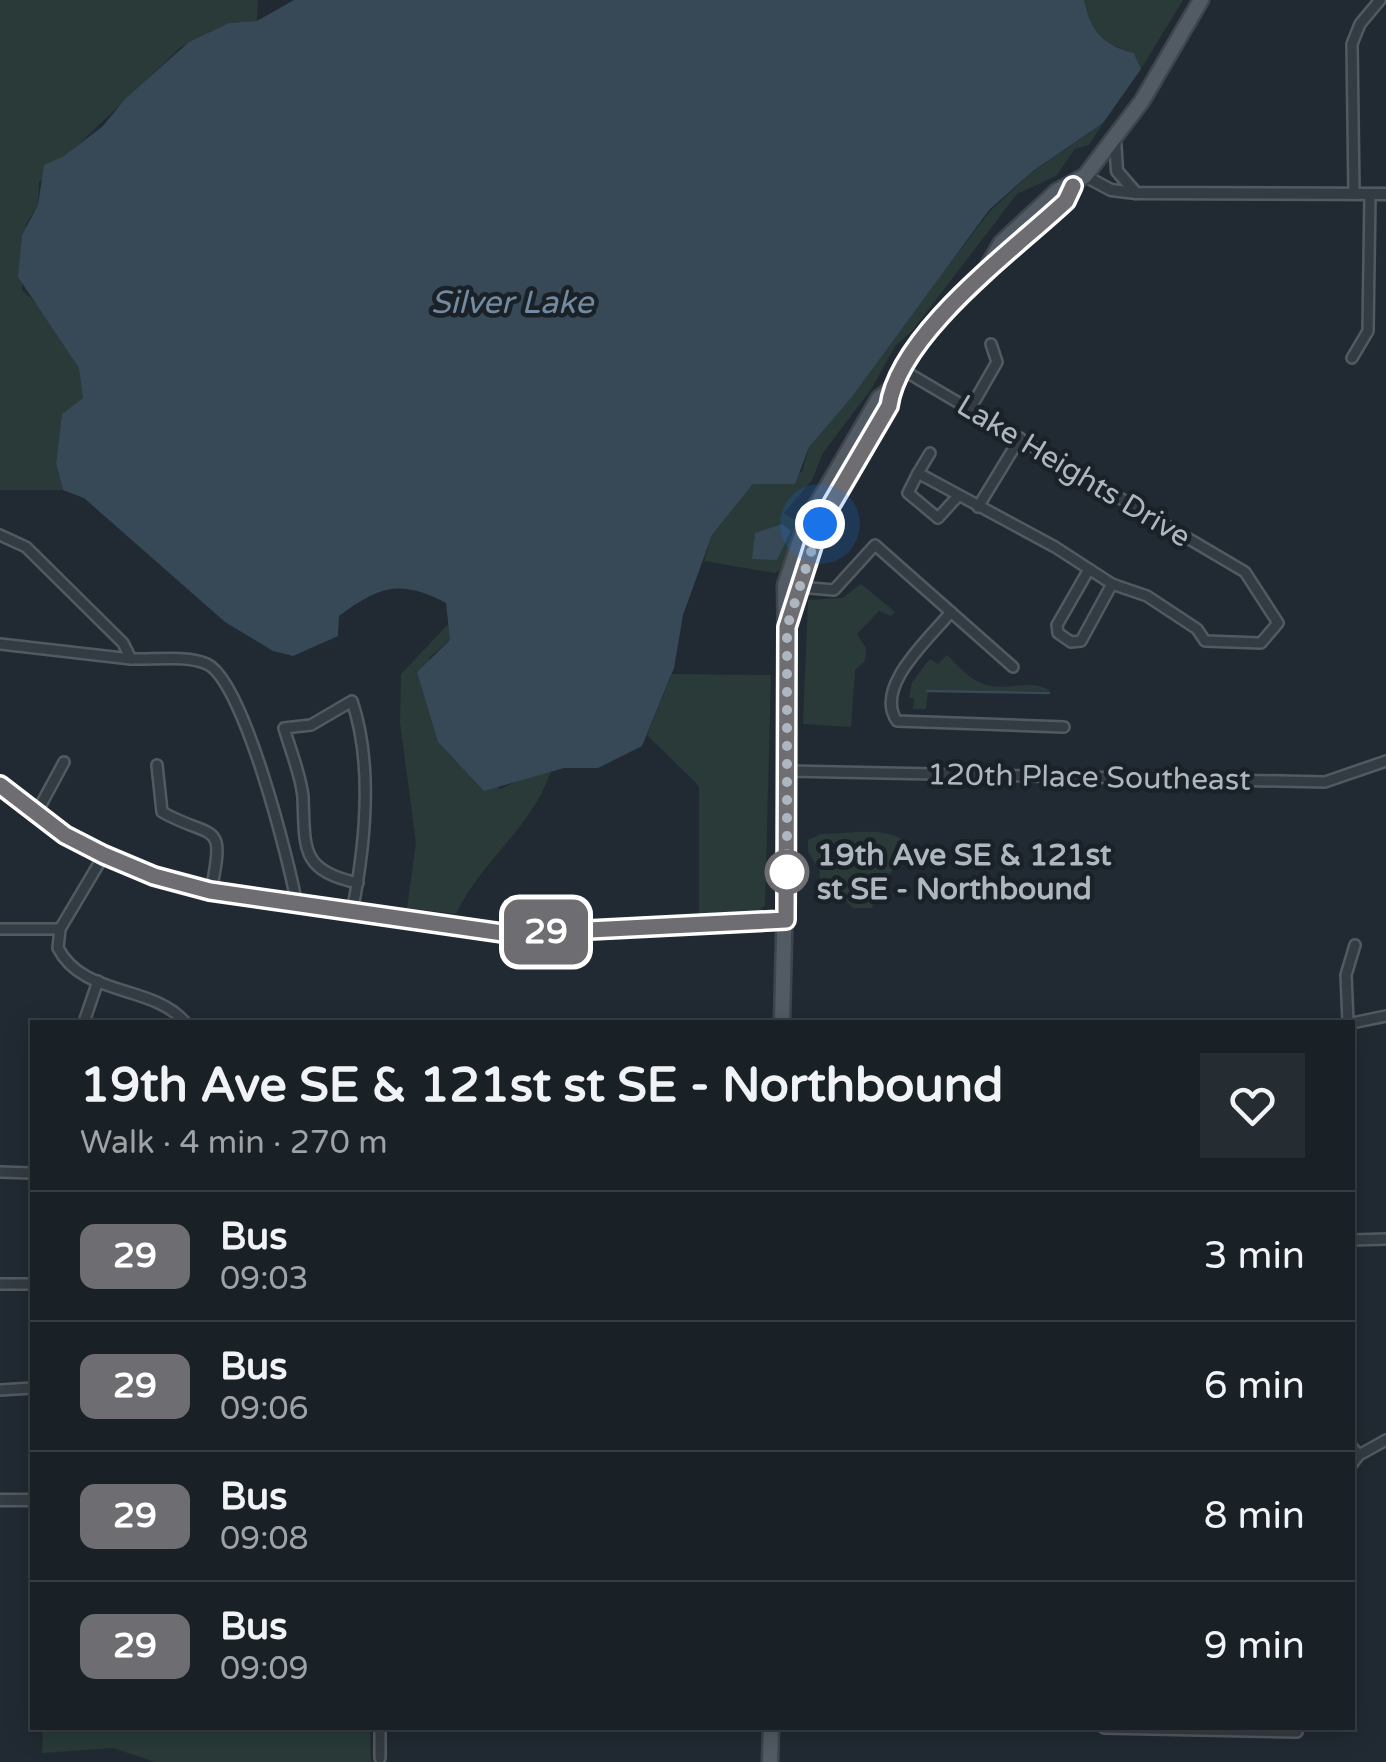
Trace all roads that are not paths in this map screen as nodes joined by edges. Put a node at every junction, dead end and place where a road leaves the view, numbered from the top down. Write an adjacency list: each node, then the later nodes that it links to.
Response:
1 (1201, 0): 3 (main road)
2 (1380, 0): 6 (street)
3 (1114, 138): 4 (main road); 5 (street)
4 (1079, 181): 5 (street); 11 (main road)
5 (1136, 193): 6 (street)
6 (1354, 194): 7 (street)
7 (1370, 194): 8 (street); 10 (street)
8 (1386, 194)
9 (991, 344): 13 (street)
10 (1352, 358)
11 (903, 370): 12 (main road); 13 (street, Lake Heights Drive)
12 (892, 389): 22 (main road); 24 (main road)
13 (970, 409): 14 (street, Lake Heights Drive)
14 (1020, 438): 18 (street); 21 (street, Lake Heights Drive)
15 (930, 453): 16 (street)
16 (918, 472): 17 (street); 17 (street)
17 (958, 496): 18 (street)
18 (978, 507): 20 (street)
19 (4, 535): 26 (street)
20 (1088, 571): 21 (street); 21 (street)
21 (1112, 584)
22 (798, 587): 23 (street); 24 (main road)
23 (951, 612): 27 (street); 28 (street)
24 (787, 627): 32 (main road)
25 (0, 644): 26 (street)
26 (131, 659): 38 (street)
27 (1014, 667)
28 (1064, 727)
29 (1386, 761): 32 (street, 120th Place Southeast)
30 (64, 762): 34 (street)
31 (158, 765): 37 (street)
32 (788, 770): 40 (main road)
33 (0, 785): 34 (street)
34 (36, 814): 35 (street)
35 (104, 855): 37 (street); 42 (street)
36 (358, 884): 36 (street); 39 (street)
37 (210, 891): 38 (street)
38 (297, 905): 39 (street)
39 (352, 912): 40 (street)
40 (786, 920): 48 (main road)
41 (0, 929): 42 (street)
42 (60, 929): 44 (street)
43 (1355, 944): 49 (street)
44 (98, 981): 46 (street); 47 (street)
45 (1386, 1016): 50 (street)
46 (85, 1020)
47 (183, 1020)
48 (782, 1020)
49 (1350, 1020)
50 (1355, 1022)
51 (0, 1172): 52 (street)
52 (30, 1173)
53 (1386, 1239): 54 (street)
54 (1355, 1240)
55 (0, 1284): 56 (street)
56 (30, 1284)
57 (30, 1388): 58 (street)
58 (0, 1390)
59 (1386, 1440): 60 (street)
60 (1355, 1455)
61 (0, 1500): 62 (street)
62 (30, 1500)
63 (380, 1730): 67 (street)
64 (771, 1730): 68 (main road)
65 (1216, 1730): 66 (street)
66 (1297, 1732)
67 (380, 1758)
68 (770, 1762)

